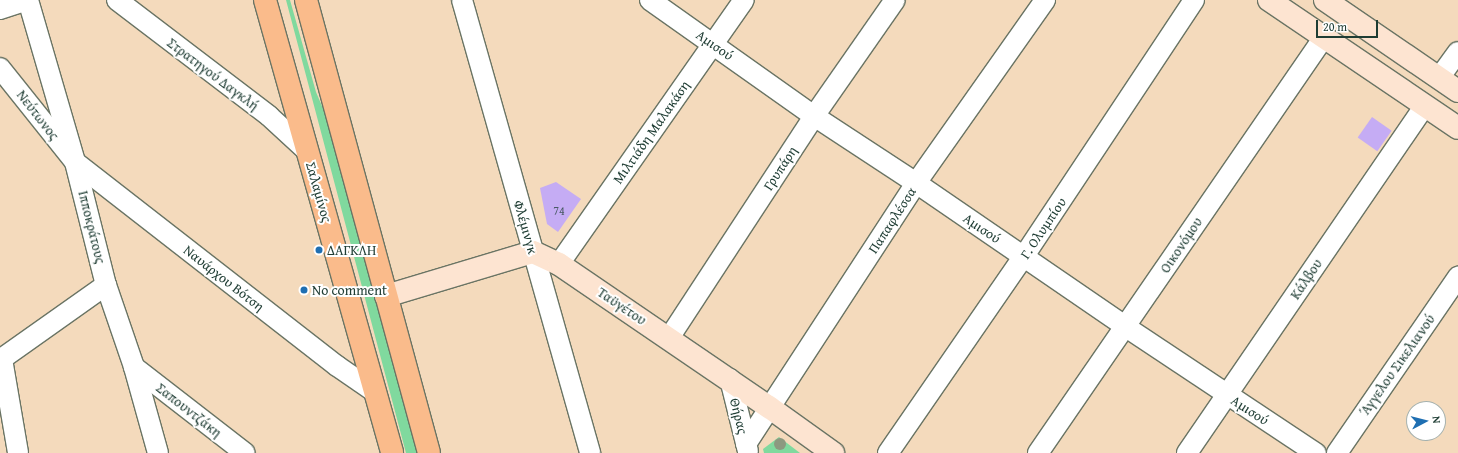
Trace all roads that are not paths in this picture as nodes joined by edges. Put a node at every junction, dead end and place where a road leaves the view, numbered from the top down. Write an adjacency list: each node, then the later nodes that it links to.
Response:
1 (28, 0): 13 (street); 24 (street, Ιπποκράτους)
2 (117, 0): 23 (street, Στρατηγού Δαγκλή)
3 (265, 0): 23 (main road, Σαλαμίνος)
4 (306, 0): 31 (main road)
5 (462, 0): 26 (street, Φλέμινγκ)
6 (650, 0): 15 (street, Αμισού)
7 (744, 0): 15 (street, Μιλτιάδη Μαλακάση)
8 (895, 0): 21 (street, Γρυπάρη)
9 (1045, 0): 25 (street, Παπαφλέσσα)
10 (1194, 0): 27 (street, Γ. Ολυμπίου)
11 (1269, 0): 14 (street)
12 (1337, 3): 18 (street)
13 (0, 9)
14 (1324, 37): 20 (street); 32 (street, Οικονόμου)
15 (714, 43): 21 (street, Αμισού); 28 (street, Μιλτιάδη Μαλακάση)
16 (1458, 52): 18 (street)
17 (0, 68): 24 (street, Νεύτωνος)
18 (1439, 78): 19 (street)
19 (1458, 91)
20 (1425, 106): 22 (street); 38 (street, Κάλβου)
21 (814, 116): 25 (street, Αμισού); 33 (street, Γρυπάρη)
22 (1458, 128)
23 (307, 151): 37 (main road, Σαλαμίνος)
24 (75, 162): 30 (street, Ιπποκράτους); 37 (street, Ναυάρχου Βότση)
25 (916, 183): 27 (street, Αμισού); 39 (street, Παπαφλέσσα)
26 (533, 252): 28 (street, Ταϋγέτου); 31 (street); 46 (street, Φλέμινγκ)
27 (1024, 256): 32 (street, Αμισού); 48 (street, Γ. Ολυμπίου)
28 (559, 264): 33 (street, Ταϋγέτου)
29 (1458, 276): 52 (street, Άγγελου Σικελιανού)
30 (106, 285): 34 (street); 35 (street, Ιπποκράτους)
31 (386, 296): 45 (main road)
32 (1126, 327): 38 (street, Αμισού); 49 (street, Οικονόμου)
33 (669, 338): 36 (street, Ταϋγέτου)
34 (1, 360): 41 (street)
35 (134, 367): 42 (street, Ιπποκράτους); 43 (street, Σαπουντζάκη)
36 (730, 380): 39 (street, Ταϋγέτου); 40 (street, Θήρας)
37 (375, 392): 44 (main road, Σαλαμίνος)
38 (1227, 394): 50 (street, Κάλβου); 51 (street, Αμισού)
39 (769, 407): 40 (street, Παπαφλέσσα); 47 (street, Ταϋγέτου)
40 (748, 449)
41 (18, 453)
42 (158, 453)
43 (245, 453)
44 (392, 453)
45 (429, 453)
46 (590, 453)
47 (833, 453)
48 (888, 453)
49 (1038, 453)
50 (1187, 453)
51 (1316, 453)
52 (1337, 453)

